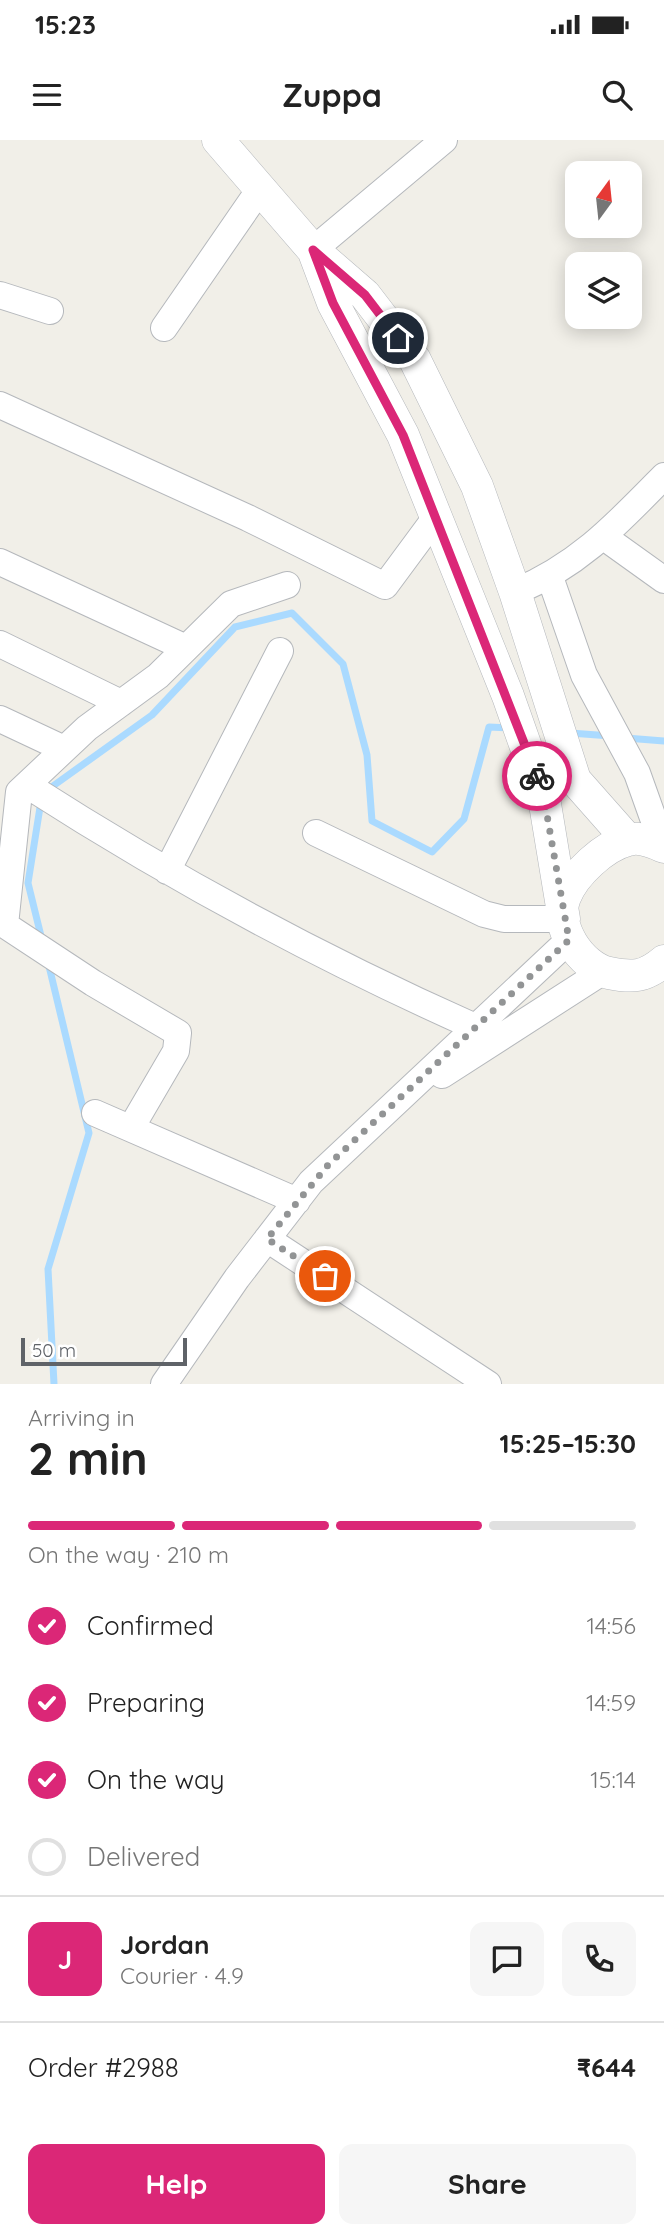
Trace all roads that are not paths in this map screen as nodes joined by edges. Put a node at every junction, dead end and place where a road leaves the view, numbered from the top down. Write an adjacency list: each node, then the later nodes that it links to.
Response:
1 (218, 140): 3 (street)
2 (444, 140): 4 (street)
3 (260, 189): 4 (street); 7 (street)
4 (313, 250): 10 (street); 16 (street)
5 (0, 295): 6 (street)
6 (50, 311)
7 (164, 328)
8 (0, 405): 10 (street)
9 (664, 476): 11 (street)
10 (436, 517): 29 (street)
11 (604, 537): 13 (street); 14 (street)
12 (0, 562): 18 (street)
13 (550, 577): 16 (street); 26 (street)
14 (664, 580)
15 (287, 585): 18 (street)
16 (515, 592): 25 (street)
17 (0, 644): 20 (street)
18 (186, 648): 20 (street)
19 (280, 651): 27 (street)
20 (121, 703): 22 (street)
21 (0, 719): 22 (street)
22 (64, 749): 23 (street)
23 (15, 796): 27 (street); 28 (street)
24 (316, 834): 29 (street)
25 (628, 839): 26 (street); 29 (street)
26 (664, 847)
27 (167, 871): 32 (street)
28 (5, 872): 35 (street)
29 (566, 930): 30 (street); 32 (street)
30 (602, 972): 31 (street); 34 (street)
31 (659, 972)
32 (475, 1027): 34 (street)
33 (95, 1112): 35 (street)
34 (379, 1115): 36 (street)
35 (131, 1128): 36 (street)
36 (297, 1201): 37 (street)
37 (267, 1239): 38 (street); 39 (street)
38 (475, 1381)
39 (164, 1384)

